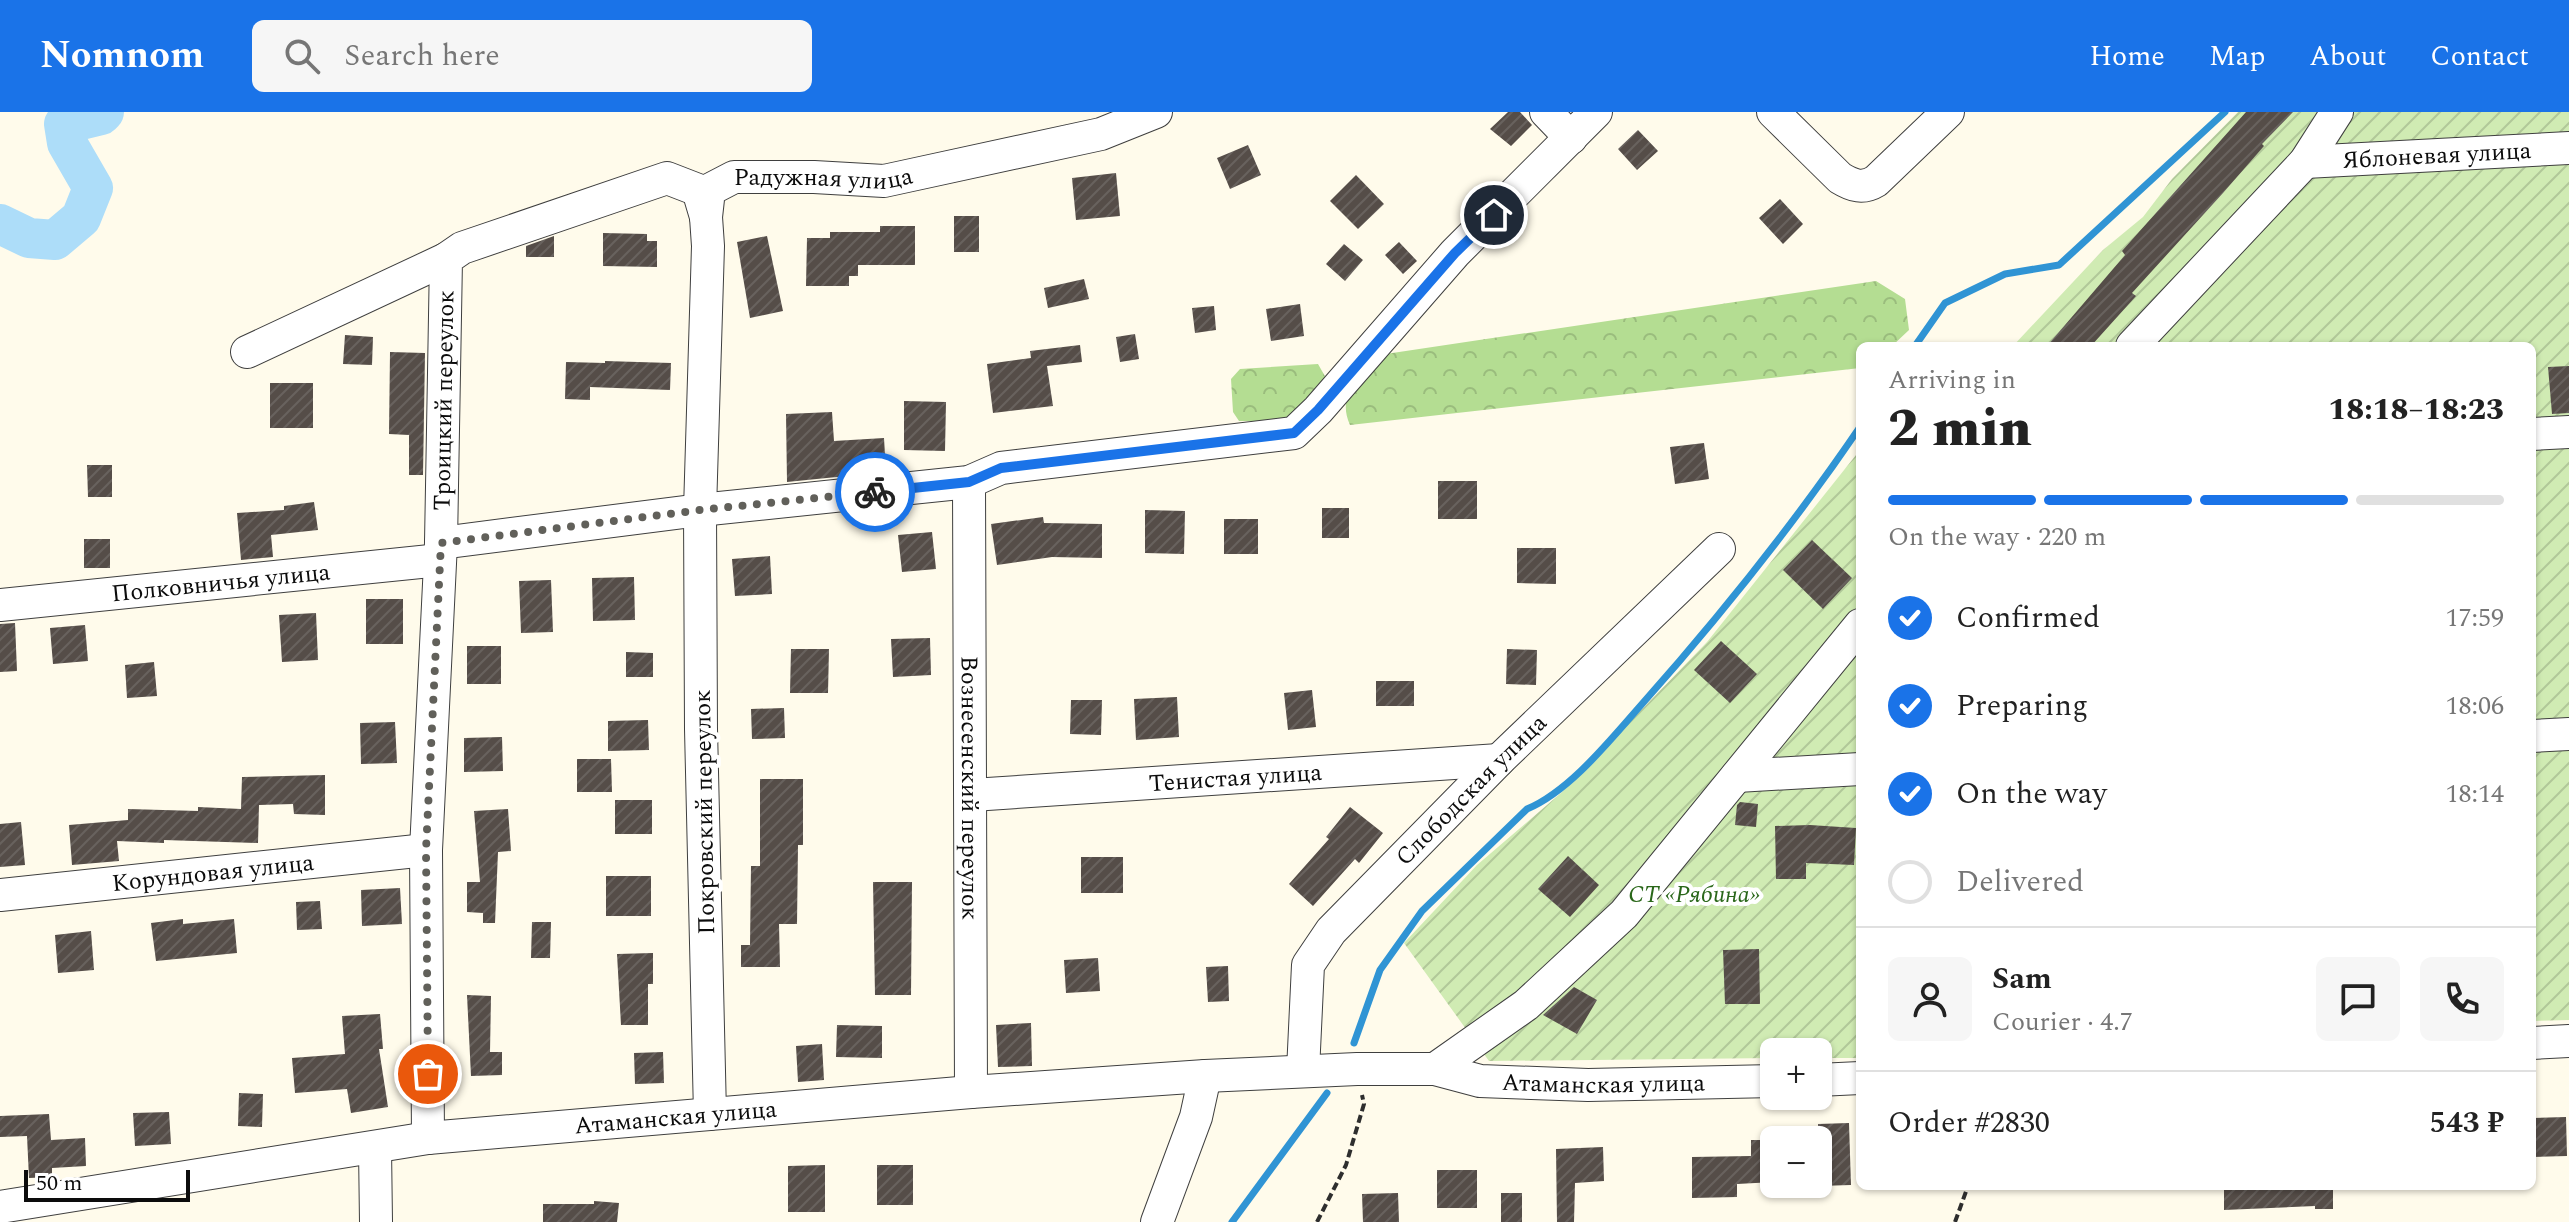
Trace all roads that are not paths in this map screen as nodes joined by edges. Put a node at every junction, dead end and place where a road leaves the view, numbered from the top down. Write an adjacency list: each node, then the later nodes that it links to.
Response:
1 (1156, 112): 10 (street, Радужная улица)
2 (1546, 112): 7 (street)
3 (1596, 112): 7 (street, Полковничья улица)
4 (1773, 112): 5 (street)
5 (1948, 112)
6 (2337, 112): 9 (street)
7 (1571, 138): 16 (street, Полковничья улица)
8 (2569, 148): 9 (street, Яблоневая улица)
9 (2305, 162): 12 (street)
10 (706, 217): 11 (street); 17 (street, Радужная улица)
11 (454, 253): 13 (street); 19 (street, Троицкий переулок)
12 (2136, 342)
13 (247, 352)
14 (2569, 432): 15 (street)
15 (2536, 434)
16 (969, 482): 17 (street, Полковничья улица); 27 (street, Вознесенский переулок)
17 (700, 510): 19 (street, Полковничья улица); 39 (street, Покровский переулок)
18 (1719, 549): 24 (street, Слободская улица)
19 (441, 552): 20 (street, Полковничья улица); 28 (street, Троицкий переулок)
20 (0, 605)
21 (1856, 630): 26 (street)
22 (2569, 734): 23 (street)
23 (2536, 736)
24 (1499, 760): 27 (street, Тенистая улица); 33 (street, Слободская улица)
25 (1856, 769): 26 (street)
26 (1737, 776): 32 (street)
27 (972, 795): 38 (street, Вознесенский переулок)
28 (426, 850): 29 (street, Корундовая улица); 40 (street, Троицкий переулок)
29 (0, 895)
30 (2569, 1041): 31 (street)
31 (2536, 1043)
32 (1435, 1069): 33 (street, Атаманская улица); 37 (street, Атаманская улица)
33 (1303, 1071): 34 (street, Атаманская улица)
34 (1205, 1076): 38 (street, Атаманская улица); 44 (street)
35 (1856, 1078): 36 (street)
36 (1832, 1079)
37 (1760, 1081)
38 (971, 1092): 39 (street, Атаманская улица)
39 (710, 1114): 40 (street, Атаманская улица)
40 (428, 1138): 41 (street, Атаманская улица)
41 (375, 1148): 42 (street, Атаманская улица); 43 (street)
42 (0, 1207)
43 (376, 1222)
44 (1157, 1222)

